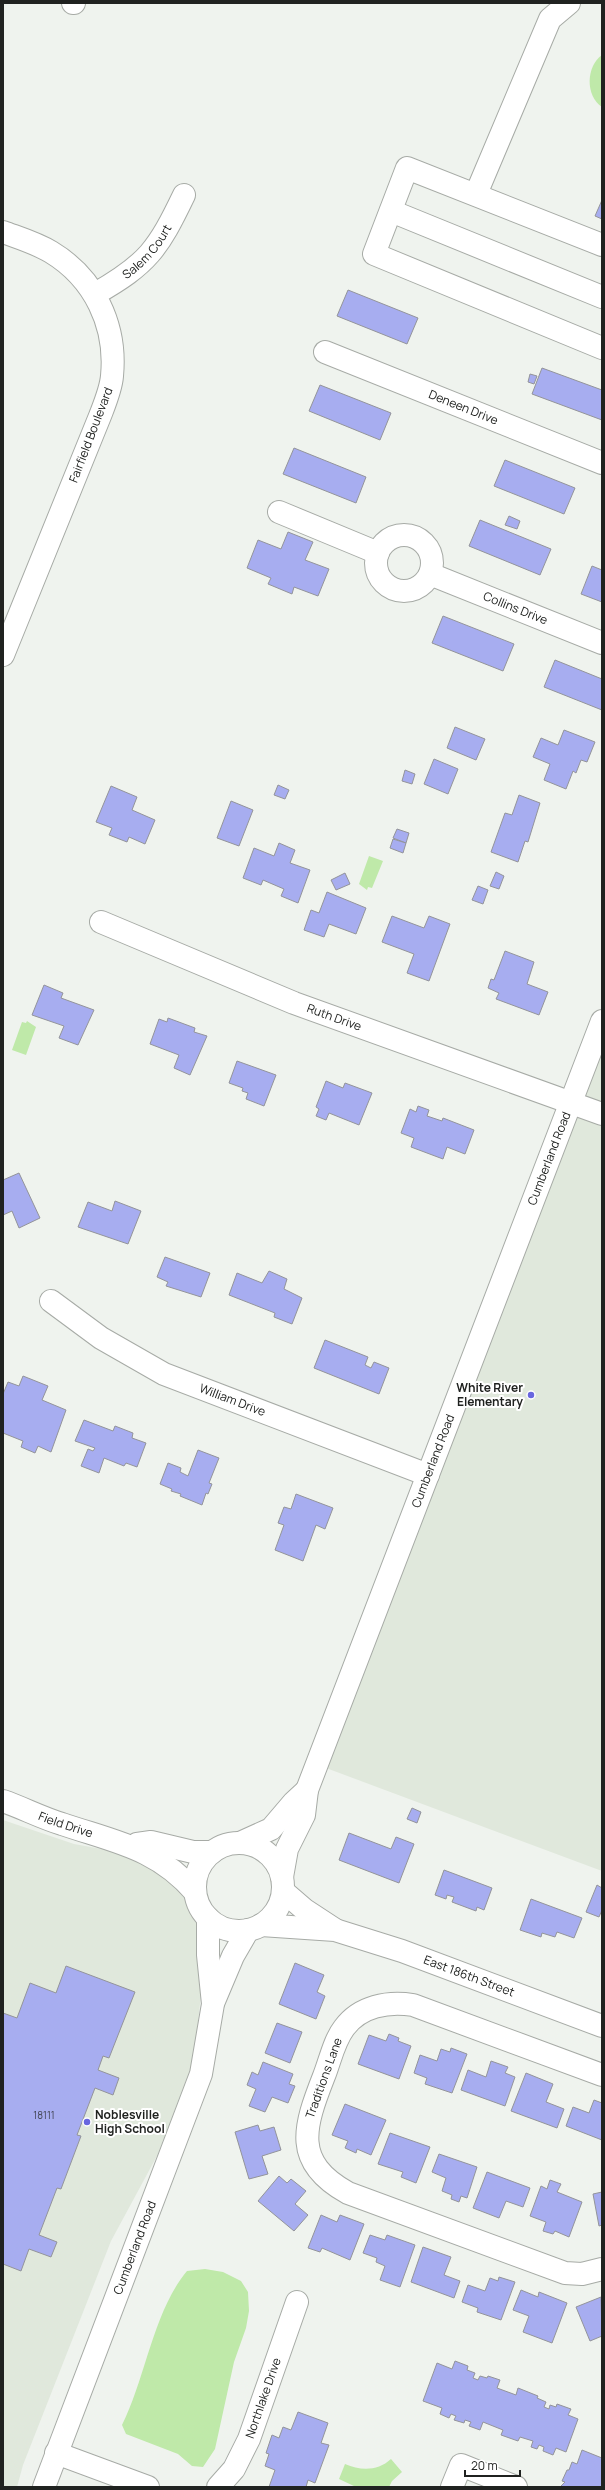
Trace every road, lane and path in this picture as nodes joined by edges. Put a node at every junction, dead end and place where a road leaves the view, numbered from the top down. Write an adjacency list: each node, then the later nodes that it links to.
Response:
1 (569, 3): 2 (street)
2 (476, 194): 4 (street); 6 (street)
3 (184, 195): 7 (street, Salem Court)
4 (391, 211): 8 (street); 9 (street)
5 (3, 232): 7 (street, Fairfield Boulevard)
6 (602, 245)
7 (95, 294): 16 (street, Fairfield Boulevard)
8 (602, 298)
9 (602, 348)
10 (325, 352): 11 (street, Deneen Drive)
11 (602, 463)
12 (279, 512): 13 (street)
13 (378, 553): 14 (street); 14 (street)
14 (430, 574): 15 (street, Collins Drive)
15 (602, 643)
16 (3, 655)
17 (101, 922): 19 (street, Ruth Drive)
18 (602, 1020): 19 (street, Cumberland Road)
19 (570, 1103): 20 (street, Ruth Drive); 22 (street, Cumberland Road)
20 (602, 1114)
21 (51, 1301): 22 (street, William Drive)
22 (428, 1475): 23 (street, Cumberland Road)
23 (307, 1790): 25 (street, Cumberland Road); 28 (street, Cumberland Road)
24 (3, 1801): 26 (street, Field Drive)
25 (240, 1843): 27 (street); 28 (street)
26 (130, 1845): 27 (street); 29 (street)
27 (212, 1852): 29 (street)
28 (283, 1884): 31 (street); 32 (street, East 186th Street)
29 (195, 1892): 30 (street)
30 (208, 1918): 31 (street); 33 (street, Cumberland Road)
31 (254, 1928): 32 (street, East 186th Street); 33 (street, Cumberland Road)
32 (335, 1930): 34 (street, East 186th Street)
33 (213, 2004): 38 (street, Cumberland Road)
34 (602, 2026)
35 (602, 2075): 36 (street, Traditions Lane)
36 (602, 2269)
37 (297, 2302): 41 (street, Northlake Drive)
38 (56, 2453): 39 (street, Cumberland Road); 40 (street)
39 (44, 2487)
40 (148, 2487)
41 (218, 2487)
42 (452, 2487): 43 (street)
43 (516, 2487)

